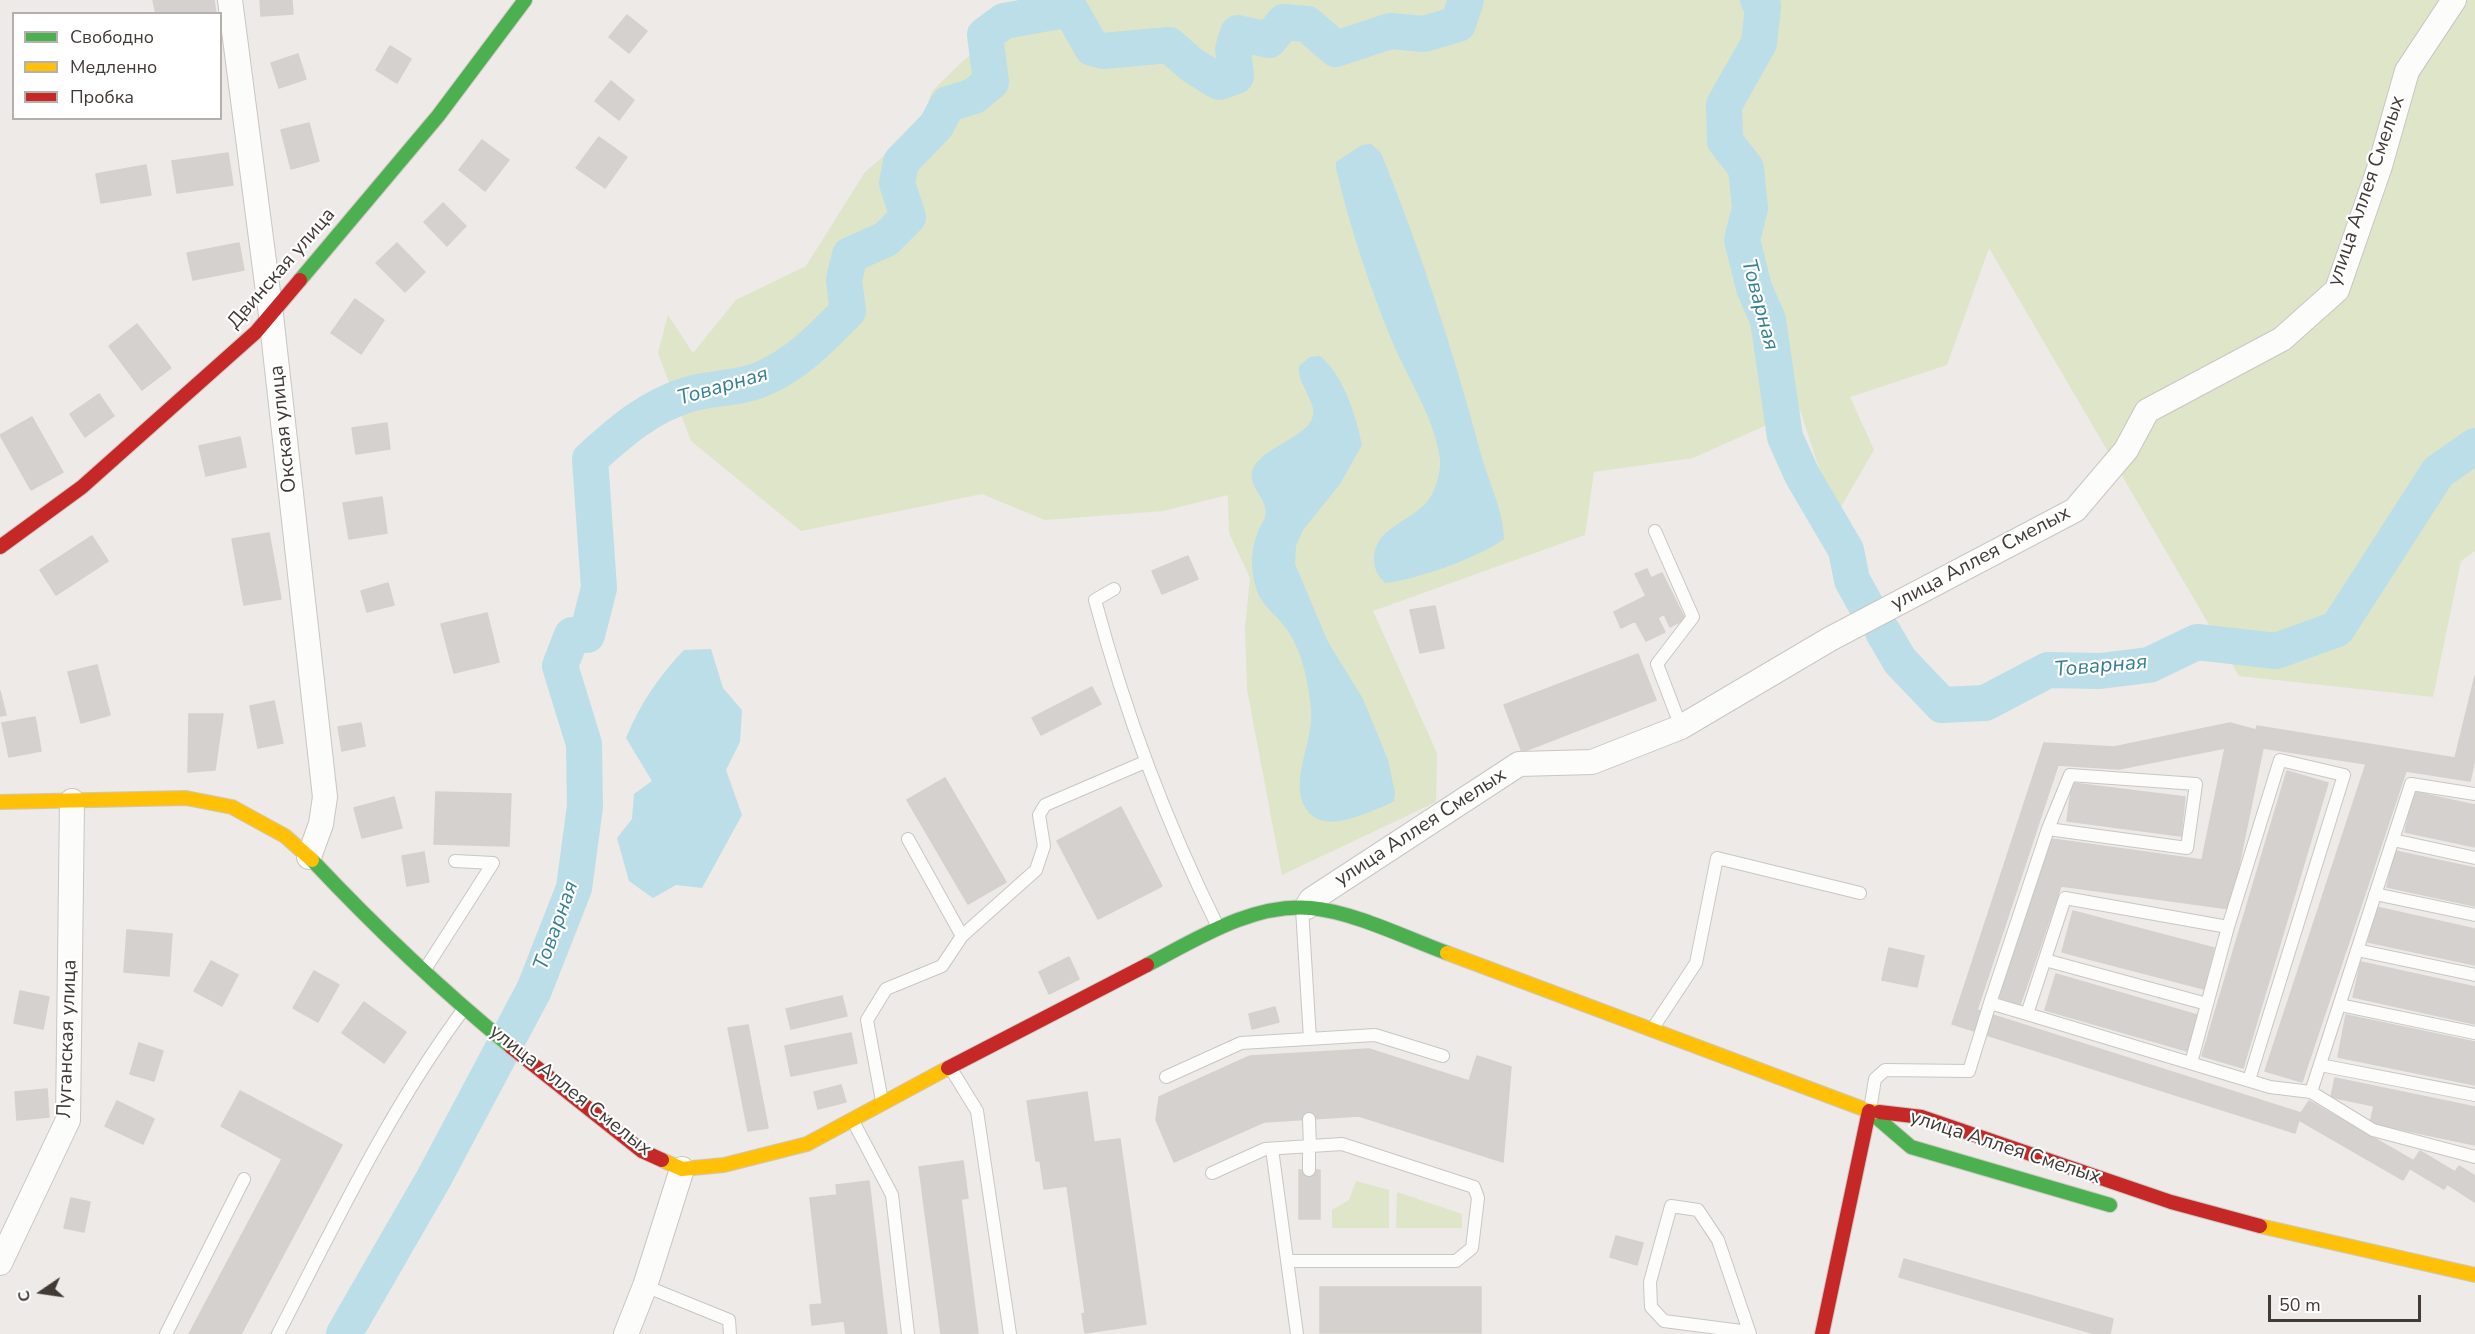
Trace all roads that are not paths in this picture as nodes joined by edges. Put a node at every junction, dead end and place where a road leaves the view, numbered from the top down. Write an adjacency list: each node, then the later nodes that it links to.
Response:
1 (230, 0): 4 (street, Окская улица)
2 (525, 0): 4 (main road, Двинская улица)
3 (2454, 0): 8 (street, улица Аллея Смелых)
4 (271, 315): 6 (main road, Двинская улица); 16 (street, Окская улица)
5 (1655, 531): 8 (lane)
6 (0, 547)
7 (1114, 589): 9 (lane)
8 (1681, 727): 21 (street, улица Аллея Смелых)
9 (1145, 762): 24 (lane); 25 (lane)
10 (2475, 794): 15 (lane)
11 (72, 801): 12 (main road, улица Аллея Смелых); 16 (main road, улица Аллея Смелых); 60 (street, Луганская улица)
12 (0, 802)
13 (2048, 829): 13 (lane); 30 (lane)
14 (908, 839): 25 (lane)
15 (2393, 840): 17 (lane); 20 (lane)
16 (309, 857): 28 (main road, улица Аллея Смелых)
17 (2475, 858)
18 (455, 861): 28 (lane)
19 (1860, 893): 35 (lane)
20 (2375, 894): 22 (lane); 26 (lane)
21 (1304, 908): 24 (main road, улица Аллея Смелых); 35 (main road, улица Аллея Смелых); 37 (lane)
22 (2475, 915)
23 (2228, 927): 27 (lane); 31 (lane); 44 (lane)
24 (1219, 928): 42 (main road, улица Аллея Смелых)
25 (962, 936): 47 (lane)
26 (2357, 950): 29 (lane); 32 (lane)
27 (2044, 960): 31 (lane); 34 (lane)
28 (424, 972): 33 (main road, улица Аллея Смелых)
29 (2475, 975)
30 (1990, 1003): 34 (lane); 48 (lane)
31 (2207, 1004): 40 (lane)
32 (2340, 1005): 36 (lane); 41 (lane)
33 (464, 1009): 54 (main road, улица Аллея Смелых); 65 (lane)
34 (2027, 1014): 40 (lane)
35 (1653, 1029): 48 (main road, улица Аллея Смелых)
36 (2475, 1033)
37 (1307, 1039): 38 (lane); 39 (lane); 43 (lane)
38 (1305, 1053)
39 (1443, 1056)
40 (2191, 1063): 44 (lane)
41 (2320, 1065): 45 (lane); 46 (lane)
42 (950, 1068): 47 (main road, улица Аллея Смелых); 69 (lane)
43 (1166, 1077)
44 (2249, 1080): 45 (lane)
45 (2311, 1092): 53 (lane)
46 (2475, 1095)
47 (882, 1102): 50 (main road, улица Аллея Смелых)
48 (1869, 1111): 58 (main road); 61 (main road, улица Аллея Смелых); 71 (main road)
49 (1309, 1119): 51 (lane)
50 (853, 1120): 54 (main road, улица Аллея Смелых); 68 (lane)
51 (1310, 1147): 52 (lane); 55 (lane); 59 (lane)
52 (1272, 1149): 56 (lane); 59 (lane)
53 (2475, 1157)
54 (682, 1169): 62 (street)
55 (1309, 1170)
56 (1212, 1173)
57 (244, 1179): 64 (lane)
58 (2124, 1209)
59 (1287, 1261): 70 (lane)
60 (0, 1263)
61 (2475, 1275)
62 (645, 1286): 66 (street); 67 (lane)
63 (1749, 1333): 63 (lane)
64 (166, 1334)
65 (278, 1334)
66 (626, 1334)
67 (730, 1334)
68 (908, 1334)
69 (1010, 1334)
70 (1298, 1334)
71 (1822, 1334)

